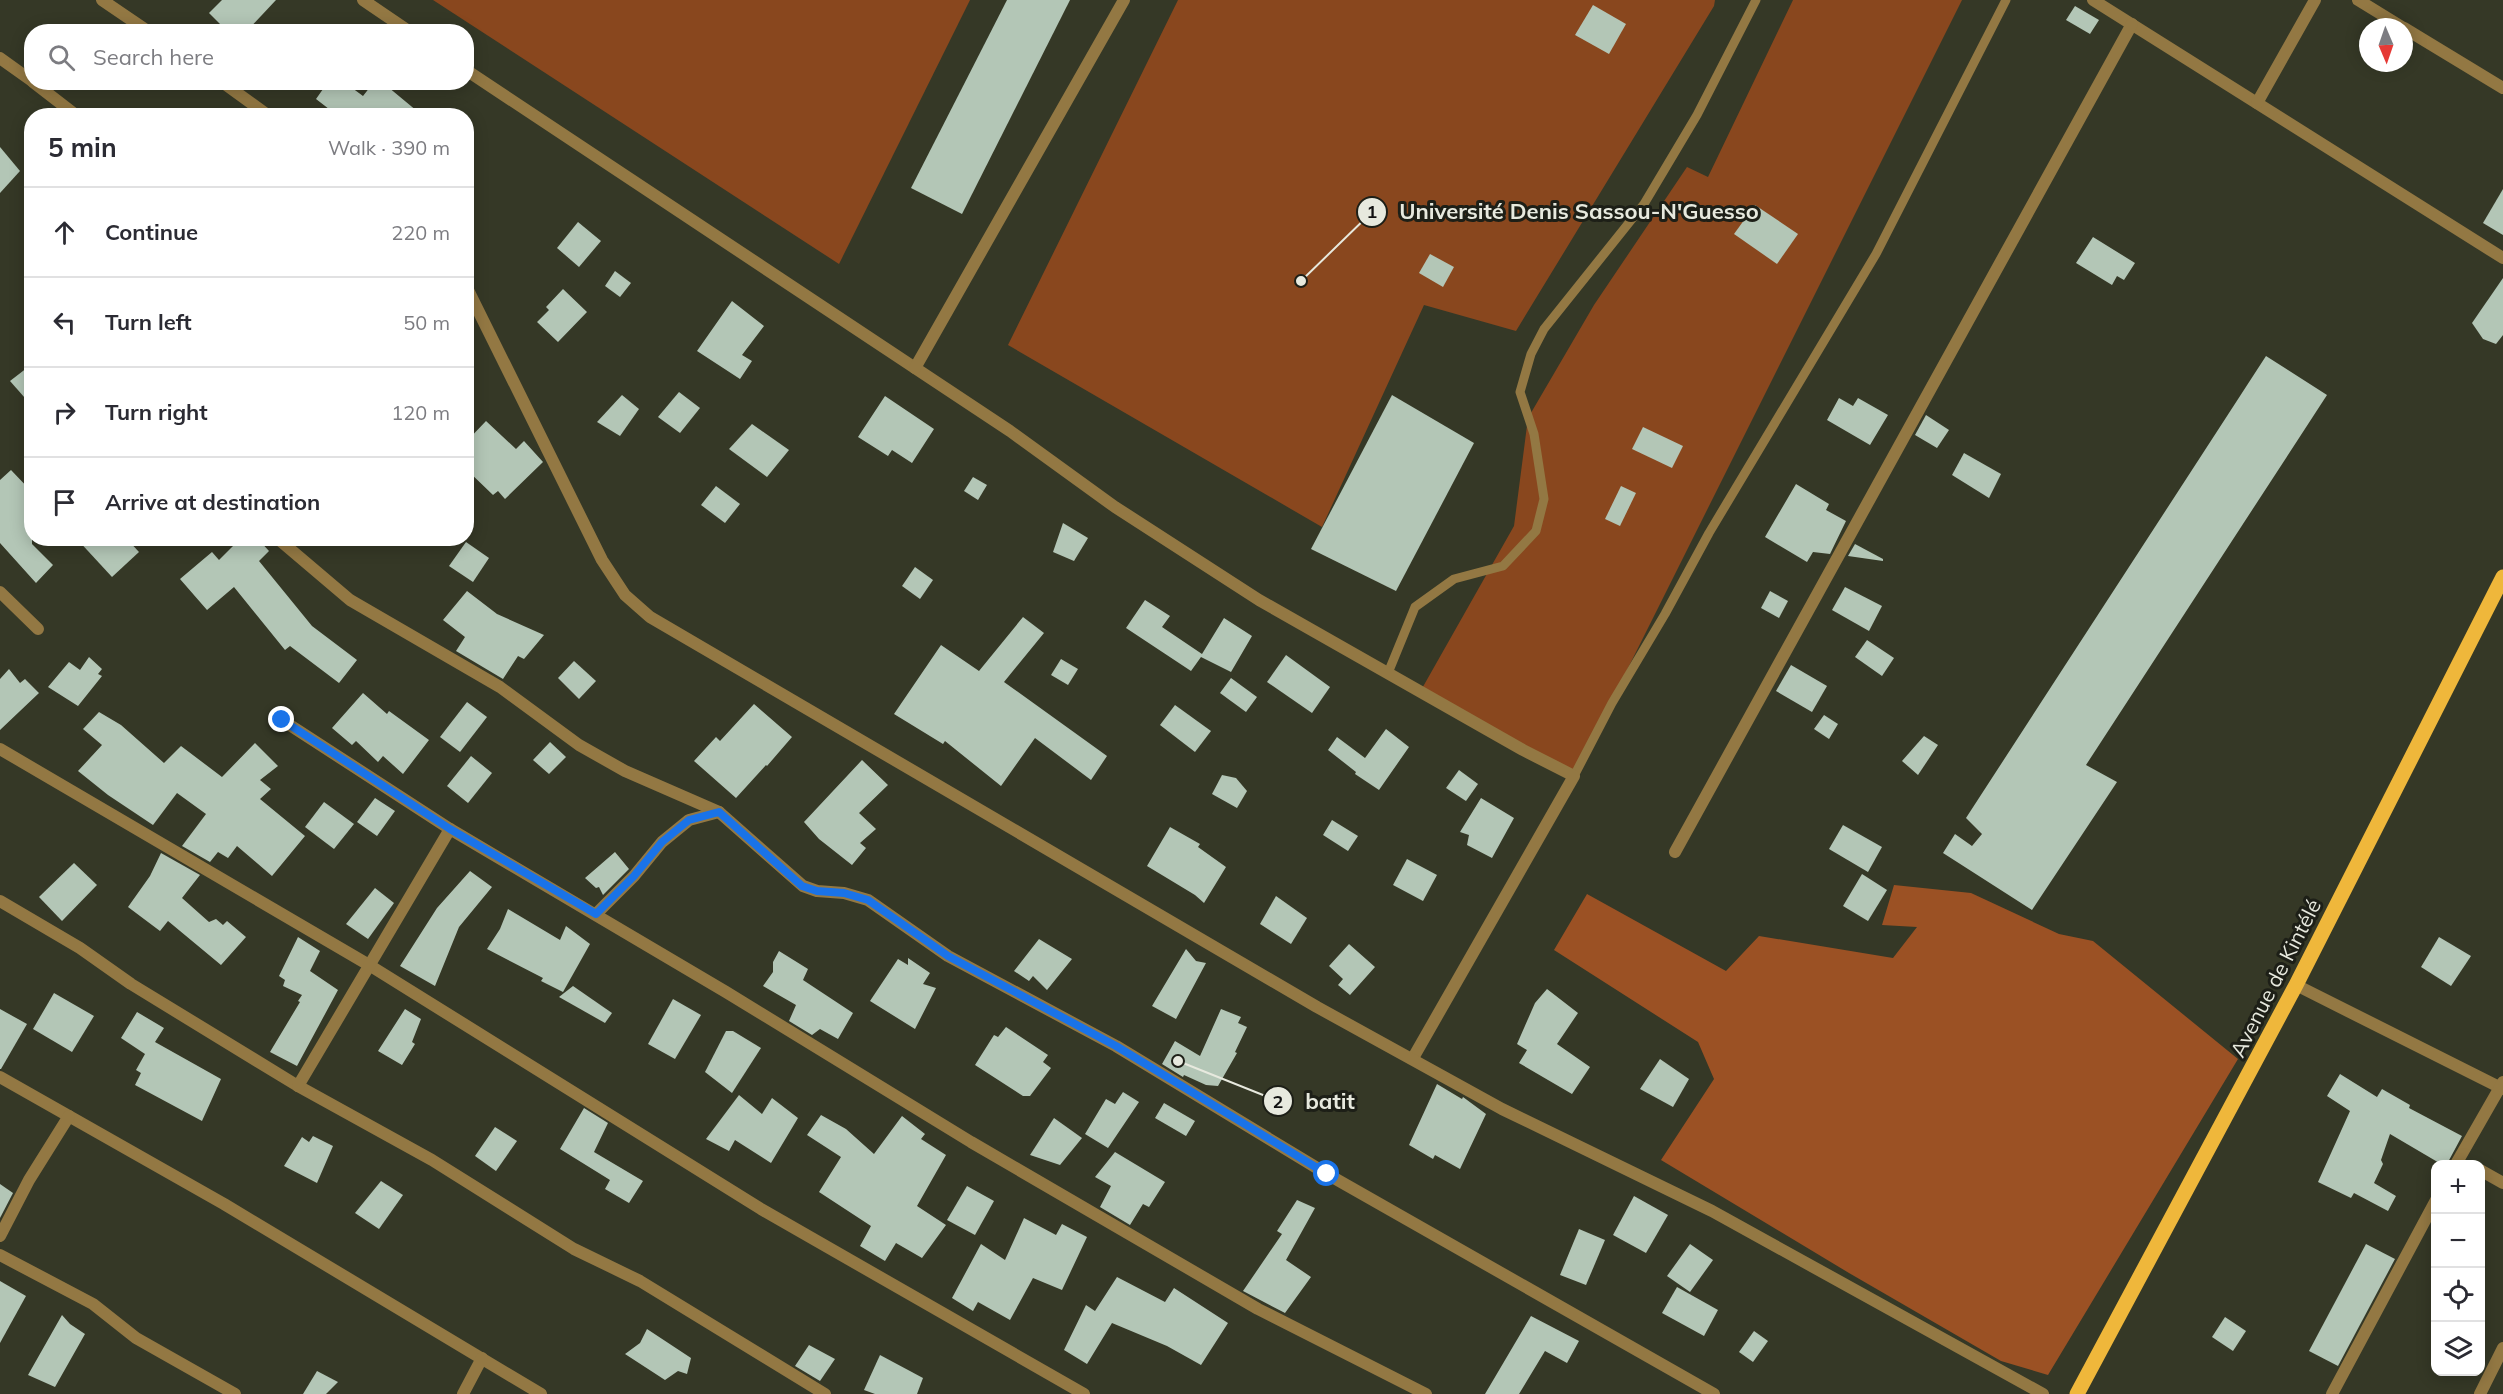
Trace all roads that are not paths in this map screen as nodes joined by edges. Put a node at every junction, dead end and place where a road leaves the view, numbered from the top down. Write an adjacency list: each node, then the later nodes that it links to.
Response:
1 (102, 0): 10 (street)
2 (363, 0): 11 (street)
3 (1124, 0): 25 (street)
4 (1756, 0): 30 (lane)
5 (2006, 0): 33 (lane)
6 (2093, 0): 12 (street)
7 (2315, 0): 20 (street)
8 (2358, 0): 9 (street)
9 (2387, 18)
10 (137, 24)
11 (398, 24)
12 (2132, 24): 20 (street); 36 (street)
13 (2413, 34): 17 (street)
14 (0, 58): 16 (street)
15 (474, 75): 25 (street)
16 (24, 76)
17 (2503, 88)
18 (43, 90): 21 (street)
19 (233, 90): 22 (street)
20 (2257, 103): 23 (street)
21 (66, 108)
22 (258, 108)
23 (2503, 258)
24 (474, 302): 41 (street)
25 (915, 368): 30 (street)
26 (286, 546): 34 (street)
27 (2503, 577): 40 (main road, Avenue de Kintélé)
28 (0, 592): 29 (street)
29 (38, 630)
30 (1388, 674): 33 (street)
31 (282, 720): 35 (street)
32 (0, 749): 39 (street)
33 (1574, 776): 41 (street)
34 (719, 812): 38 (street); 61 (street)
35 (450, 829): 38 (street); 39 (street)
36 (1675, 852)
37 (0, 901): 43 (street)
38 (596, 914): 54 (street)
39 (369, 965): 43 (street); 59 (street)
40 (2296, 985): 44 (street); 63 (main road, Avenue de Kintélé)
41 (1413, 1058): 62 (street)
42 (0, 1077): 45 (street)
43 (298, 1086): 58 (street)
44 (2502, 1087): 46 (street)
45 (69, 1116): 50 (street); 53 (street)
46 (2459, 1160)
47 (2485, 1172): 48 (street)
48 (2503, 1183)
49 (2431, 1209): 64 (street)
50 (0, 1236)
51 (0, 1255): 55 (street)
52 (2503, 1348): 65 (street)
53 (482, 1358): 56 (street); 57 (street)
54 (1405, 1389): 60 (street)
55 (235, 1394)
56 (463, 1394)
57 (541, 1394)
58 (825, 1394)
59 (1084, 1394)
60 (1426, 1394)
61 (1714, 1394)
62 (2043, 1394)
63 (2077, 1394)
64 (2332, 1394)
65 (2480, 1394)

